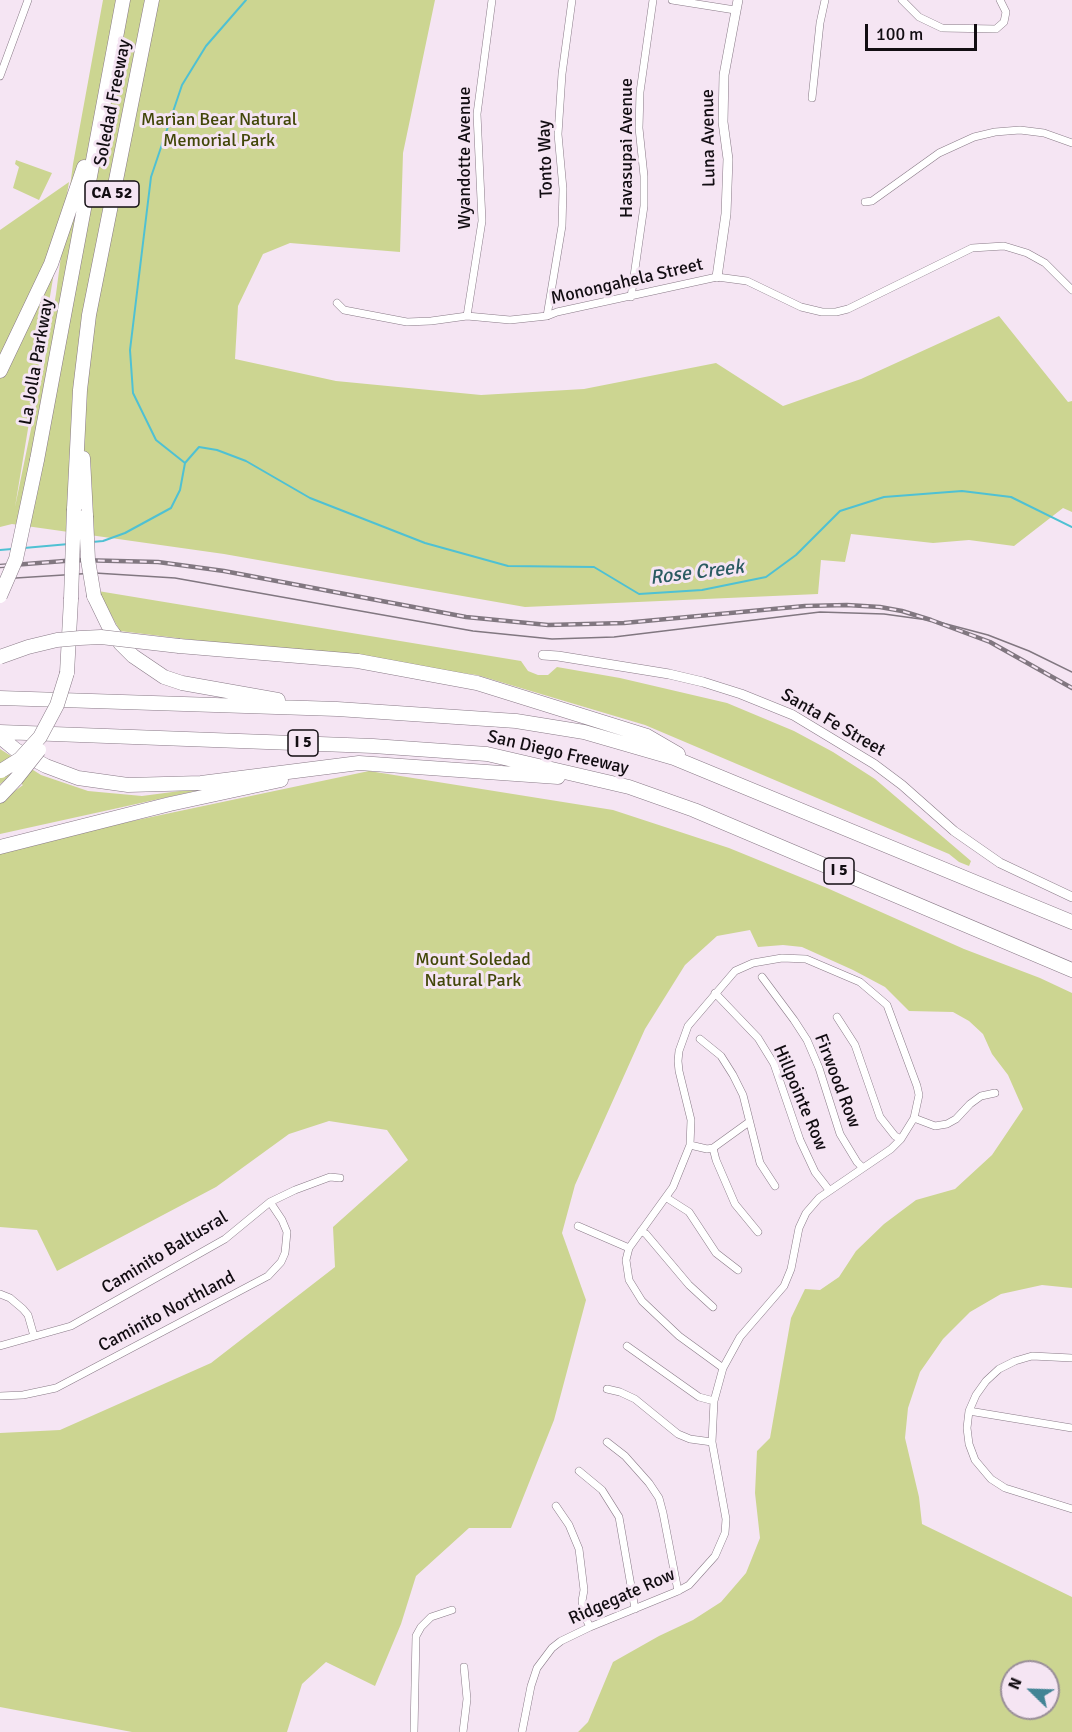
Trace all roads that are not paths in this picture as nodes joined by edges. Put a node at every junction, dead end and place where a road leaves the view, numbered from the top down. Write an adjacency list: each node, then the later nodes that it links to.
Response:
1 (28, 0): 12 (street)
2 (123, 0): 14 (highway, Soledad Freeway)
3 (152, 0): 26 (highway, Soledad Freeway / CA 52)
4 (492, 0): 21 (street, Wyandotte Avenue)
5 (572, 0): 22 (street, Tonto Way)
6 (653, 0): 19 (street, Havasupai Avenue)
7 (672, 0): 11 (street)
8 (825, 0): 13 (street)
9 (902, 0): 10 (street)
10 (1000, 0)
11 (736, 5): 17 (street, Luna Avenue)
12 (0, 76)
13 (812, 98)
14 (98, 131): 23 (highway); 27 (highway, La Jolla Parkway, bridge)
15 (1072, 143): 16 (street)
16 (865, 202)
17 (717, 277): 18 (street, Monongahela Street); 19 (street, Monongahela Street)
18 (1072, 290)
19 (631, 297): 22 (street, Monongahela Street)
20 (337, 303): 21 (street, Monongahela Street)
21 (467, 316): 22 (street, Monongahela Street)
22 (547, 316)
23 (16, 337): 24 (highway); 25 (highway)
24 (0, 363)
25 (0, 371)
26 (80, 513): 30 (highway, bridge); 32 (highway, bridge)
27 (0, 596)
28 (543, 655): 41 (street, Santa Fe Street)
29 (0, 657): 37 (highway, bridge)
30 (67, 673): 36 (highway, bridge); 39 (highway, bridge)
31 (0, 698): 32 (highway, San Diego Freeway / I 5)
32 (337, 709): 37 (highway, San Diego Freeway / I 5)
33 (0, 732): 38 (highway, San Diego Freeway / I 5)
34 (0, 737): 35 (highway)
35 (359, 763): 38 (highway); 40 (highway)
36 (0, 771)
37 (722, 779): 42 (highway, San Diego Freeway / I 5)
38 (602, 780): 43 (highway, San Diego Freeway / I 5)
39 (0, 796)
40 (0, 847)
41 (1072, 897)
42 (1072, 922)
43 (1072, 970)
44 (762, 977): 54 (street, Firwood Row)
45 (715, 993): 49 (street, Ridgegate Row); 52 (street); 57 (street, Hillpointe Row)
46 (837, 1017): 51 (street)
47 (700, 1039): 50 (street)
48 (995, 1093): 49 (street)
49 (914, 1118): 51 (street, Ridgegate Row)
50 (749, 1122): 53 (street); 56 (street)
51 (901, 1139): 54 (street, Ridgegate Row)
52 (690, 1145): 53 (street); 58 (street)
53 (713, 1148): 62 (street)
54 (862, 1168): 57 (street, Ridgegate Row)
55 (340, 1178): 59 (street, Caminito Baltusral)
56 (775, 1186)
57 (829, 1190): 71 (street, Ridgegate Row)
58 (667, 1197): 61 (street); 64 (street)
59 (270, 1202): 67 (street, Caminito Baltusral); 73 (street, Caminito Northland)
60 (578, 1226): 63 (street)
61 (641, 1231): 63 (street); 66 (street)
62 (758, 1232)
63 (629, 1248): 71 (street)
64 (738, 1270)
65 (0, 1294): 67 (street)
66 (713, 1307)
67 (34, 1336): 68 (street, Caminito Baltusral)
68 (0, 1346)
69 (627, 1346): 74 (street)
70 (1072, 1358): 75 (street)
71 (723, 1368): 74 (street, Ridgegate Row)
72 (607, 1389): 78 (street)
73 (0, 1396)
74 (714, 1401): 78 (street, Ridgegate Row)
75 (969, 1411): 76 (street); 81 (street)
76 (1072, 1428)
77 (607, 1442): 82 (street)
78 (712, 1443): 82 (street, Ridgegate Row)
79 (579, 1471): 83 (street)
80 (556, 1506): 85 (street)
81 (1072, 1509)
82 (678, 1591): 83 (street, Ridgegate Row)
83 (635, 1609): 85 (street, Ridgegate Row)
84 (452, 1610): 87 (street)
85 (590, 1627): 89 (street, Ridgegate Row)
86 (464, 1667): 88 (street)
87 (414, 1732)
88 (463, 1732)
89 (522, 1732)

